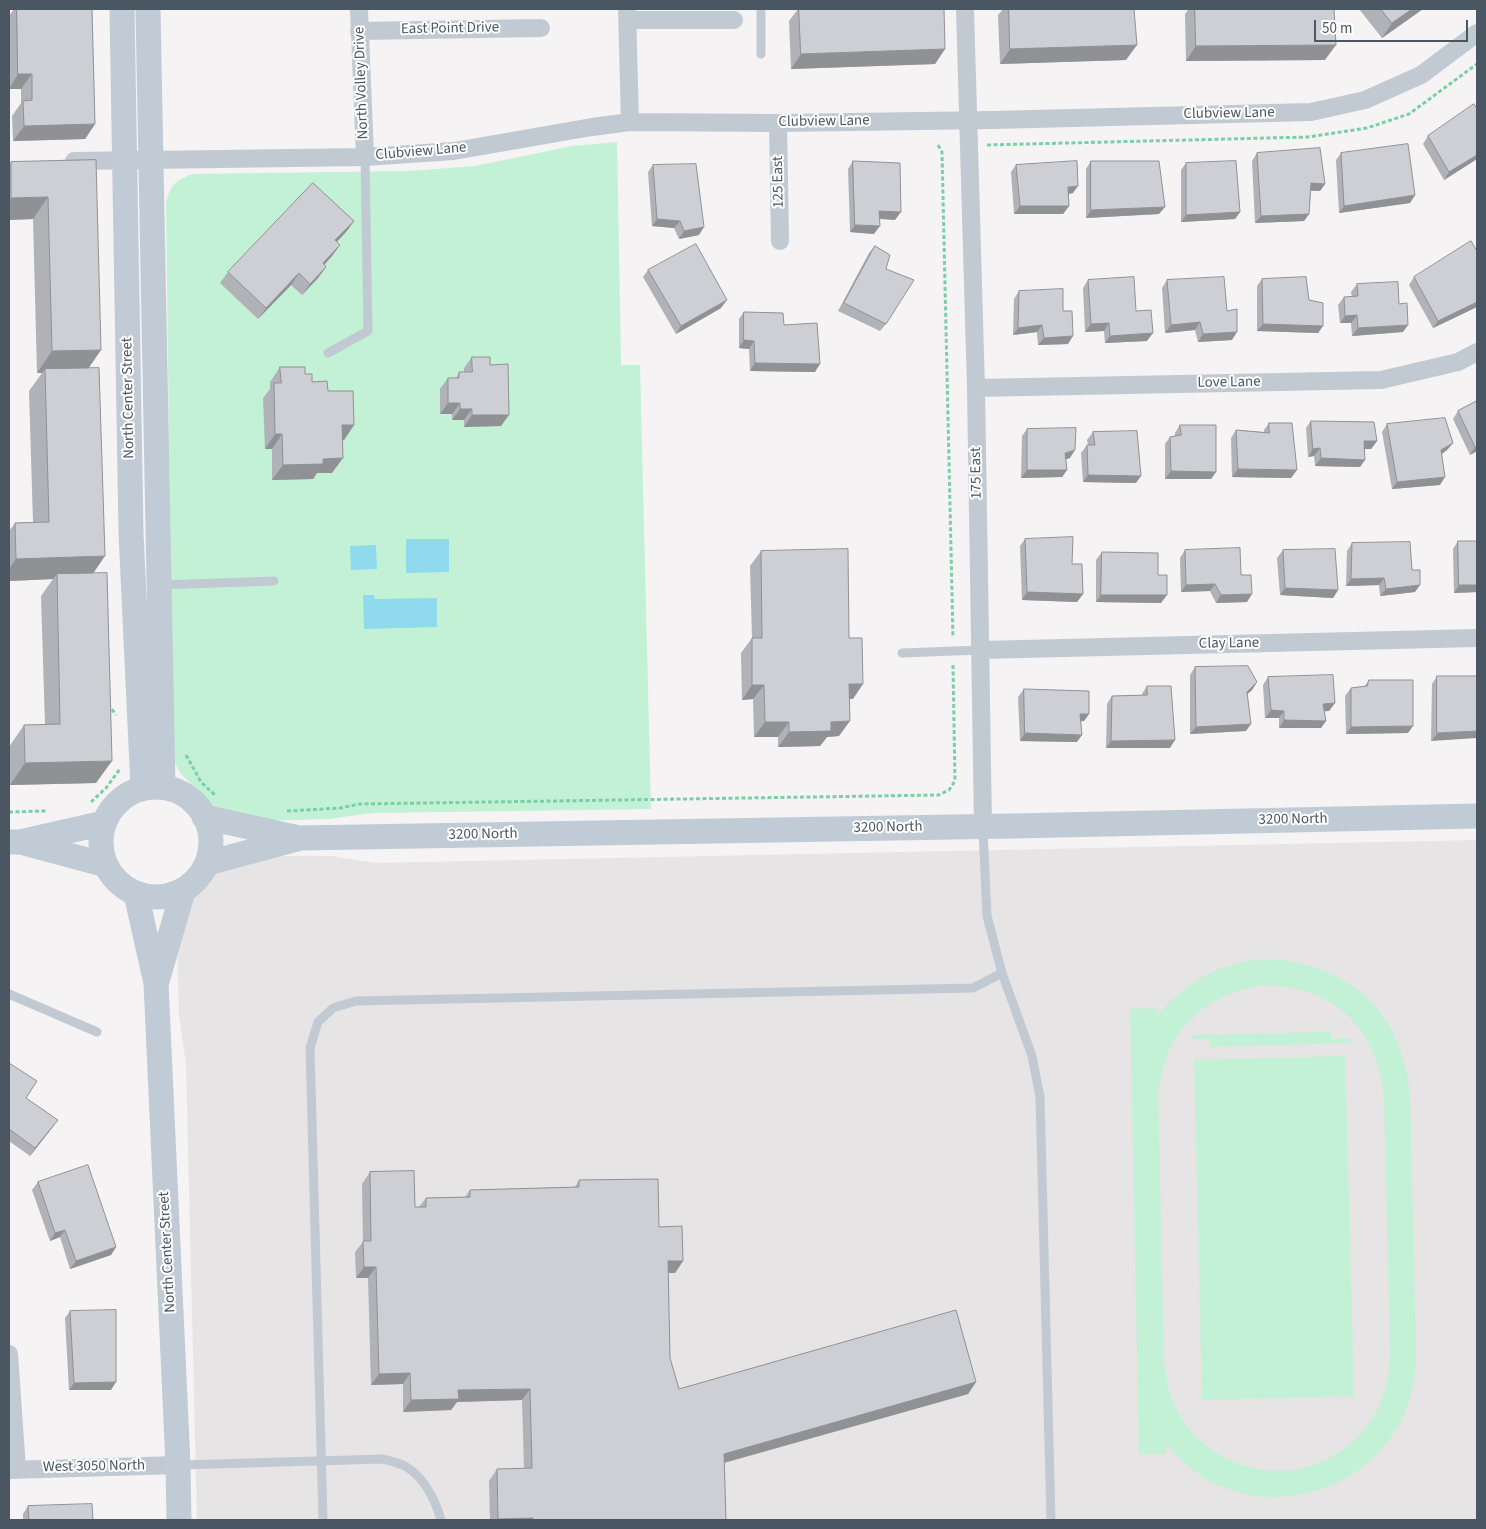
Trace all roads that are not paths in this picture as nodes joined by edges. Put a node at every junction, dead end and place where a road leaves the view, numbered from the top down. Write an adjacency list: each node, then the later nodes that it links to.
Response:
1 (122, 9): 17 (street, North Center Street)
2 (148, 9): 16 (street, North Center Street)
3 (359, 9): 9 (street, North Volley Drive)
4 (761, 9): 11 (lane)
5 (965, 9): 12 (street, 175 East)
6 (628, 14): 7 (street); 13 (street)
7 (734, 20)
8 (541, 28): 9 (street, East Point Drive)
9 (359, 31): 15 (street, North Volley Drive)
10 (1477, 33): 12 (street, Clubview Lane)
11 (761, 54)
12 (967, 119): 14 (street, Clubview Lane); 22 (street, 175 East)
13 (630, 122): 14 (street, Clubview Lane); 15 (street, Clubview Lane)
14 (778, 123): 19 (street, 125 East)
15 (365, 156): 16 (street, Clubview Lane); 21 (lane)
16 (152, 159): 17 (street, Clubview Lane); 24 (street, North Center Street)
17 (125, 160): 18 (street, Clubview Lane); 28 (street, North Center Street)
18 (54, 161)
19 (780, 241)
20 (1477, 352): 22 (street, Love Lane)
21 (328, 353)
22 (976, 388): 26 (street, 175 East)
23 (274, 581): 24 (lane)
24 (159, 585): 28 (street, North Center Street)
25 (1477, 638): 26 (street, Clay Lane)
26 (980, 650): 27 (lane); 32 (street, 175 East)
27 (902, 653)
28 (153, 787): 29 (street); 30 (street)
29 (213, 809): 33 (street); 35 (street)
30 (97, 813): 34 (street); 36 (street)
31 (1477, 816): 32 (street, 3200 North)
32 (983, 826): 33 (street, 3200 North); 39 (lane)
33 (299, 838): 35 (street)
34 (14, 842): 36 (street)
35 (208, 863): 37 (street)
36 (106, 865): 38 (street)
37 (183, 891): 38 (street); 40 (street)
38 (136, 894): 40 (street)
39 (1002, 973): 44 (lane); 50 (lane)
40 (156, 983): 45 (street, North Center Street)
41 (9, 994): 42 (lane)
42 (97, 1032)
43 (9, 1354): 46 (street)
44 (321, 1461): 45 (lane); 48 (lane); 49 (lane)
45 (178, 1466): 46 (street, West 3050 North); 47 (street, North Center Street)
46 (13, 1469)
47 (179, 1520)
48 (322, 1520)
49 (441, 1520)
50 (1051, 1520)

